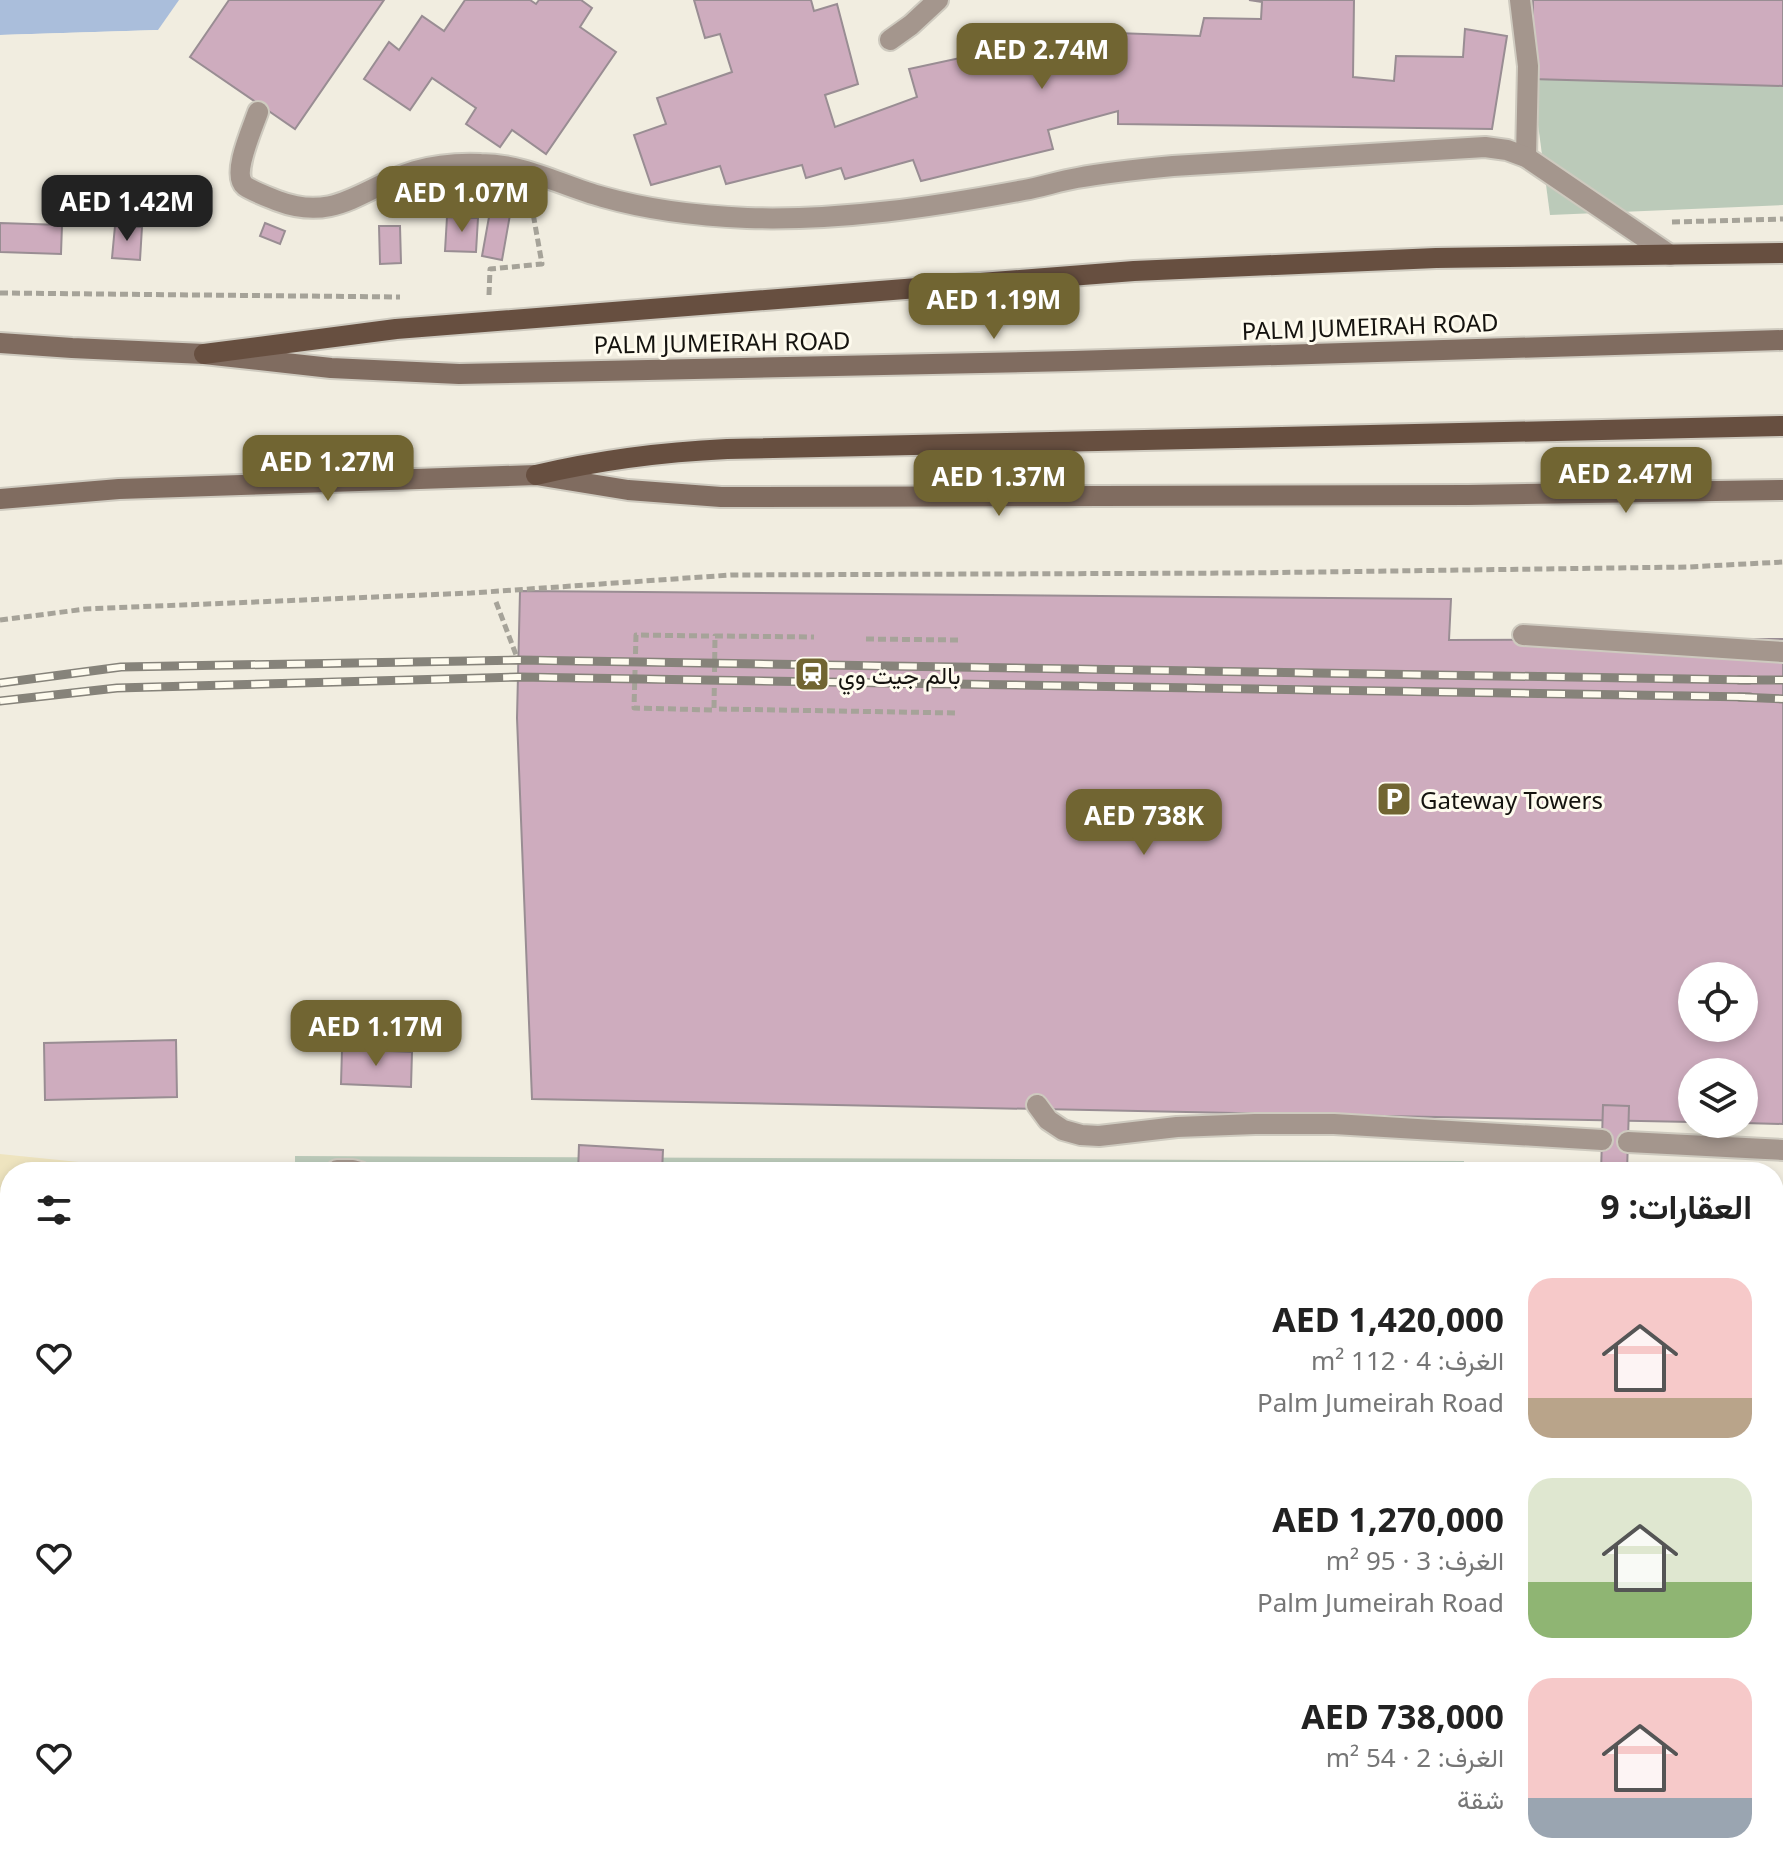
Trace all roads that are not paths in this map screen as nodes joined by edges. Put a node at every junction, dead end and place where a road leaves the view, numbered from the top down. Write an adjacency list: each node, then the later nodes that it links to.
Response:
1 (938, 0): 3 (lane)
2 (1520, 0): 5 (lane)
3 (890, 40)
4 (258, 112): 5 (lane)
5 (1526, 157): 7 (lane)
6 (1783, 253): 7 (main road)
7 (1670, 255): 10 (main road)
8 (1783, 340): 10 (main road, PALM JUMEIRAH ROAD)
9 (0, 343): 10 (main road, PALM JUMEIRAH ROAD)
10 (204, 354)
11 (1783, 426): 12 (main road)
12 (536, 475): 13 (main road); 14 (main road)
13 (1783, 490)
14 (0, 499)
15 (1523, 635): 16 (lane)
16 (1783, 652)
17 (1037, 1105): 18 (lane)
18 (1602, 1140)
19 (1628, 1142): 20 (lane)
20 (1783, 1150)

